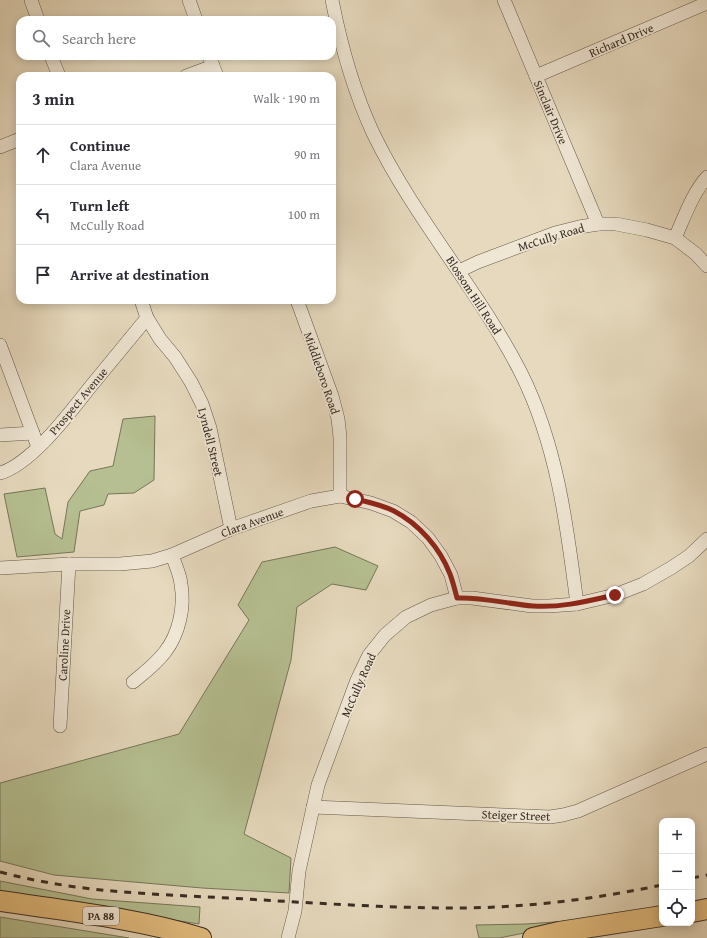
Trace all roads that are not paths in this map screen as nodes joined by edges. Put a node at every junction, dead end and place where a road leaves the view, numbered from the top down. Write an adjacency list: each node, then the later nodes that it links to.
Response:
1 (31, 0): 6 (street)
2 (188, 0): 7 (street)
3 (332, 0): 8 (street, Blossom Hill Road)
4 (504, 0): 14 (street, Sinclair Drive)
5 (707, 3): 14 (street, Richard Drive)
6 (37, 16)
7 (194, 16)
8 (335, 16)
9 (336, 19): 21 (street, Blossom Hill Road)
10 (53, 60): 12 (street)
11 (213, 66): 13 (street)
12 (57, 72)
13 (197, 72)
14 (536, 76): 18 (street, Sinclair Drive)
15 (16, 141): 16 (street)
16 (0, 147)
17 (707, 177): 19 (street)
18 (598, 224): 19 (street, McCully Road); 21 (street, McCully Road)
19 (675, 238): 20 (street, McCully Road)
20 (707, 266)
21 (459, 271): 37 (street, Blossom Hill Road)
22 (142, 304): 24 (street, Lyndell Street)
23 (298, 304): 30 (street, Middleboro Road)
24 (147, 318): 28 (street, Prospect Avenue); 31 (street, Lyndell Street)
25 (0, 345): 26 (street)
26 (33, 433): 27 (street); 28 (street)
27 (0, 435)
28 (38, 447): 29 (street, Prospect Avenue)
29 (0, 473)
30 (340, 496): 31 (street, Clara Avenue); 36 (street, Clara Avenue)
31 (230, 529): 33 (street, Clara Avenue)
32 (707, 540): 37 (street, McCully Road)
33 (172, 555): 34 (street, Clara Avenue); 38 (street)
34 (68, 564): 35 (street, Clara Avenue); 39 (street, Caroline Drive)
35 (0, 568)
36 (457, 598): 37 (street, McCully Road); 41 (street, McCully Road)
37 (577, 604)
38 (133, 682)
39 (60, 726)
40 (707, 754): 41 (street, Steiger Street)
41 (313, 807): 47 (street, McCully Road)
42 (0, 900): 46 (main road, PA 88)
43 (707, 909): 44 (main road)
44 (695, 911)
45 (659, 916): 48 (main road)
46 (201, 938)
47 (288, 938)
48 (533, 938)

